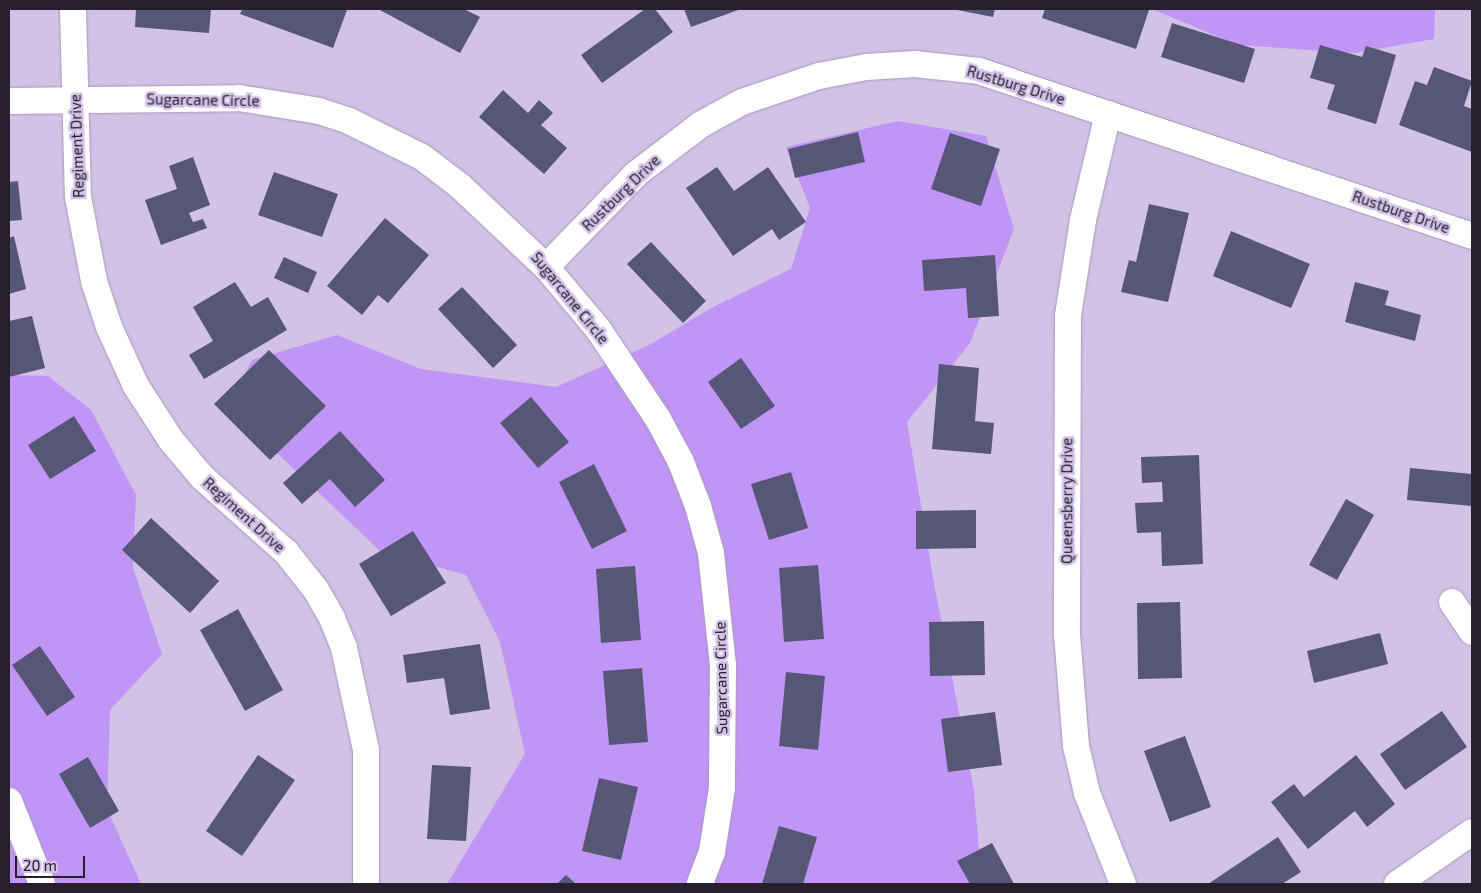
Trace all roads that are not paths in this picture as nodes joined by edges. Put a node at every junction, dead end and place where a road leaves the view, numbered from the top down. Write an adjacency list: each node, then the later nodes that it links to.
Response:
1 (73, 9): 2 (street, Regiment Drive)
2 (75, 100): 3 (street, Sugarcane Circle); 6 (street, Sugarcane Circle); 12 (street, Regiment Drive)
3 (9, 101)
4 (1108, 114): 5 (street, Rustburg Drive); 6 (street, Rustburg Drive); 14 (street, Queensberry Drive)
5 (1472, 236)
6 (546, 267): 13 (street, Sugarcane Circle)
7 (1452, 602): 8 (street)
8 (1472, 632)
9 (9, 801): 11 (street)
10 (1472, 832): 15 (street)
11 (42, 884)
12 (366, 884)
13 (700, 884)
14 (1122, 884)
15 (1397, 884)

